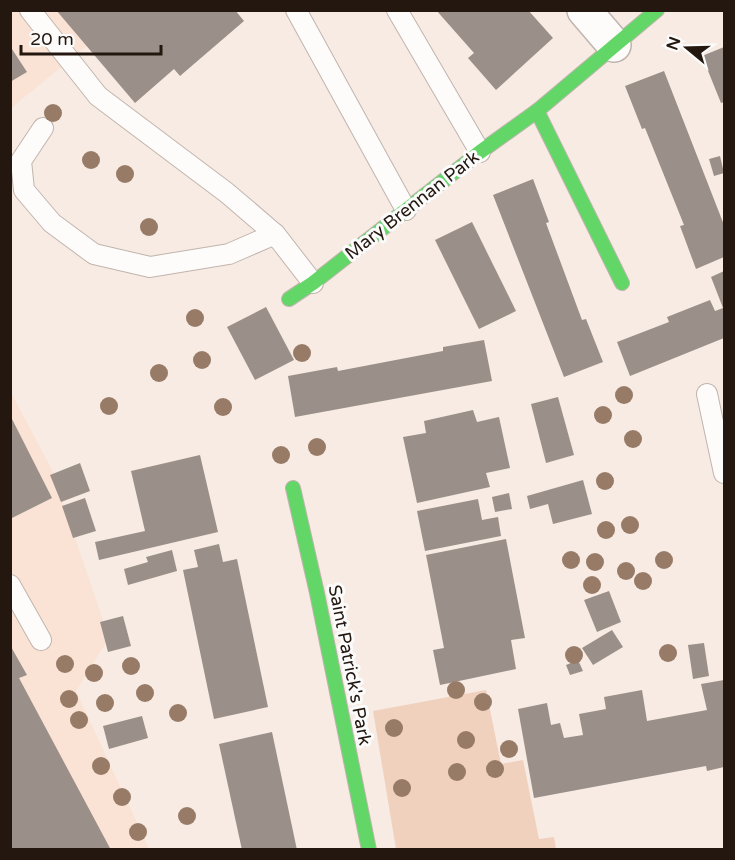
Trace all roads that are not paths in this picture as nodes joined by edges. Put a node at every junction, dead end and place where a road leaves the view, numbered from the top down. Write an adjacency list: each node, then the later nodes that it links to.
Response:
1 (30, 10): 11 (lane)
2 (296, 10): 10 (lane)
3 (397, 10): 9 (lane)
4 (584, 10): 6 (street)
5 (657, 10): 6 (street, Mary Brennan Park)
6 (614, 45): 7 (street, Mary Brennan Park)
7 (537, 111): 9 (street, Mary Brennan Park); 13 (street)
8 (43, 128): 11 (lane)
9 (480, 152): 10 (street, Mary Brennan Park)
10 (406, 210): 12 (street, Mary Brennan Park)
11 (275, 234): 12 (lane)
12 (313, 283): 14 (street, Mary Brennan Park)
13 (622, 283)
14 (289, 299)
15 (707, 394): 16 (lane)
16 (724, 473)
17 (293, 488): 20 (street, Saint Patrick's Park)
18 (10, 585): 19 (lane)
19 (41, 640)
20 (369, 849)

